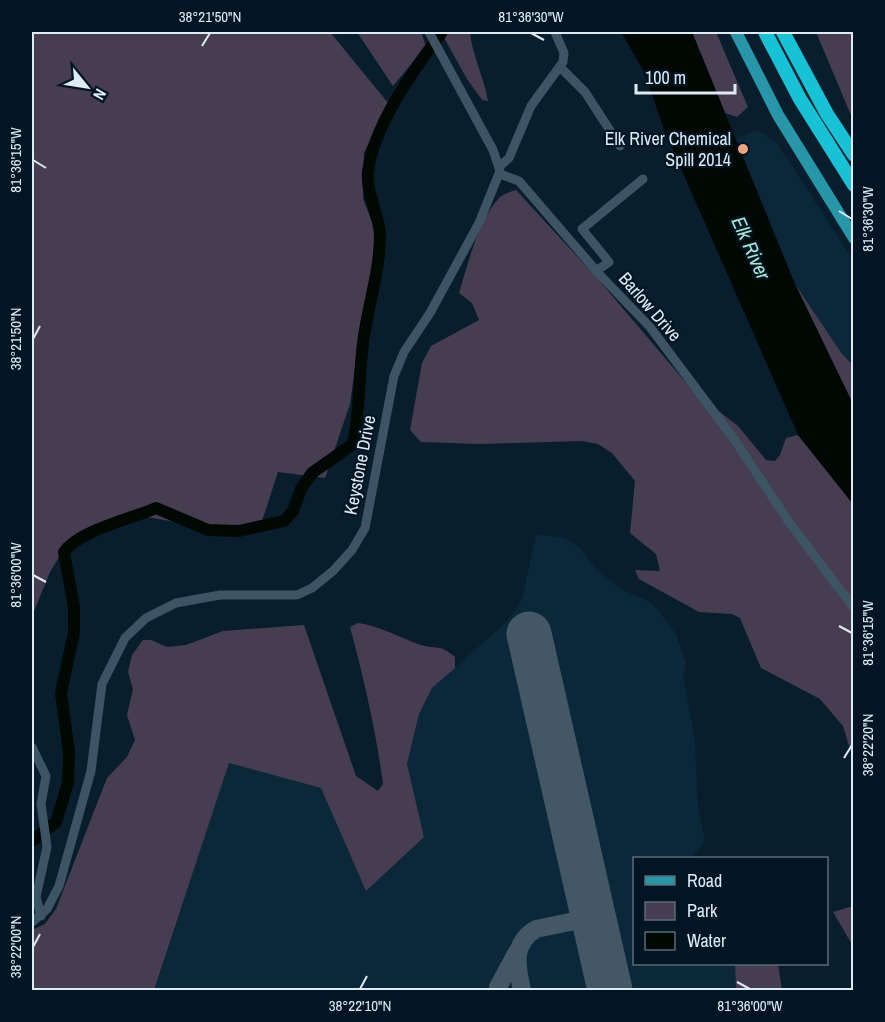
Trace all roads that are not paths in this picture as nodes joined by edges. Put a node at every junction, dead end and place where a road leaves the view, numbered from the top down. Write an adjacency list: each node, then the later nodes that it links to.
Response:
1 (429, 32): 9 (street)
2 (555, 32): 6 (street)
3 (736, 32): 12 (main road)
4 (765, 32): 11 (highway)
5 (783, 32): 8 (highway)
6 (560, 67): 7 (street); 9 (street, Keystone Drive)
7 (620, 146)
8 (854, 155)
9 (500, 170): 13 (street, Barlow Drive); 16 (street, Keystone Drive)
10 (643, 178): 13 (street)
11 (854, 185)
12 (854, 238)
13 (596, 271): 14 (street, Barlow Drive)
14 (854, 608)
15 (32, 747): 16 (street)
16 (41, 916): 17 (street, Keystone Drive)
17 (32, 922)

